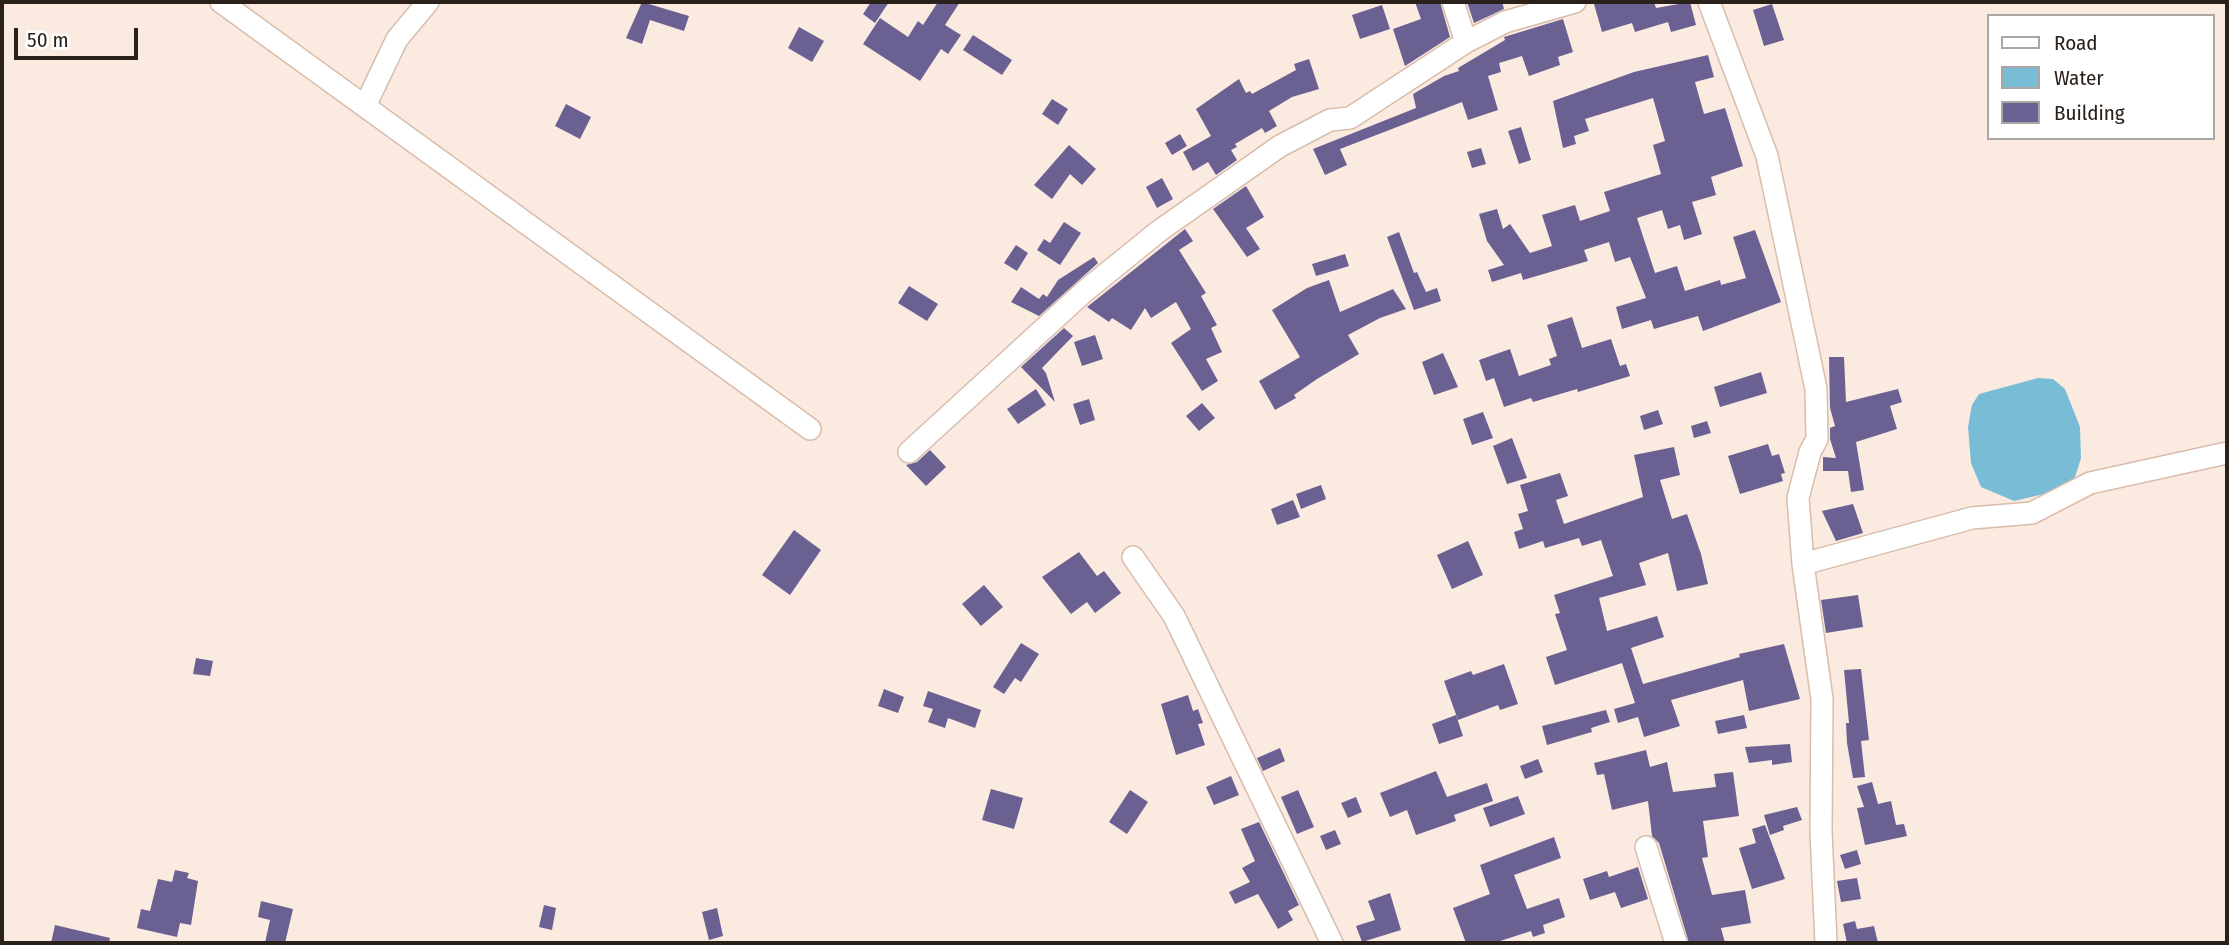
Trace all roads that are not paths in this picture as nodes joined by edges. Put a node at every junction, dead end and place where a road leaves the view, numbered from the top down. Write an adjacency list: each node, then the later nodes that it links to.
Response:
1 (221, 2): 7 (street)
2 (428, 2): 7 (street)
3 (1453, 2): 6 (street)
4 (1575, 2): 6 (street)
5 (1709, 2): 12 (street)
6 (1466, 42): 9 (street)
7 (366, 104): 8 (street)
8 (810, 429)
9 (909, 452)
10 (2227, 453): 12 (street)
11 (1133, 557): 14 (street)
12 (1803, 564): 16 (street)
13 (1646, 847): 15 (street)
14 (1332, 943)
15 (1676, 943)
16 (1826, 943)

